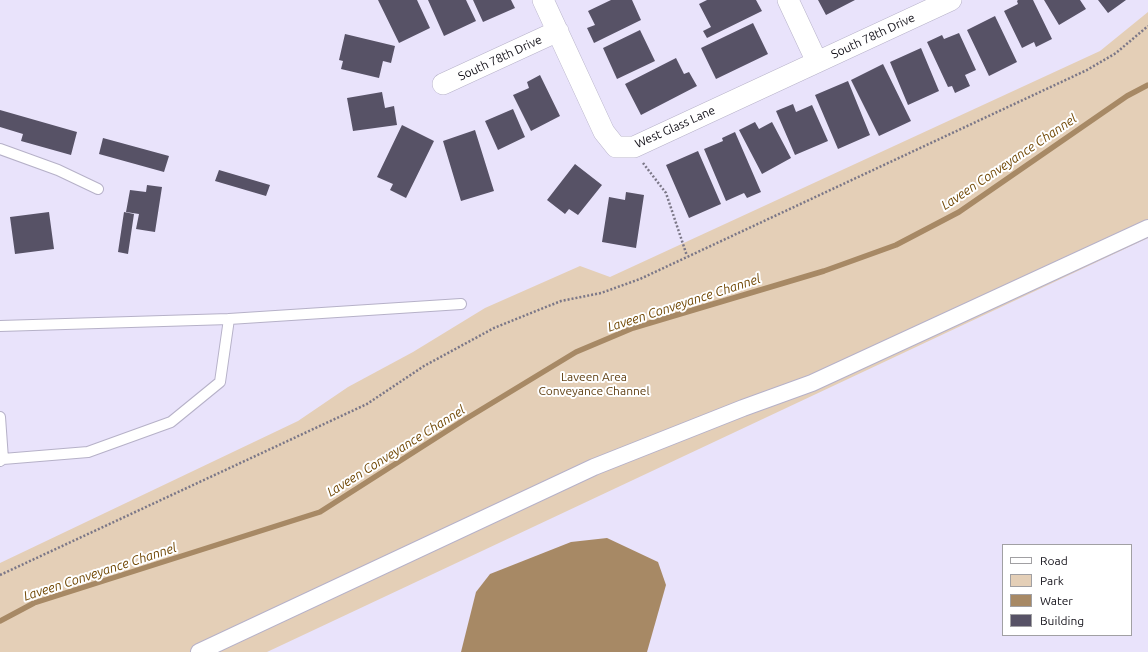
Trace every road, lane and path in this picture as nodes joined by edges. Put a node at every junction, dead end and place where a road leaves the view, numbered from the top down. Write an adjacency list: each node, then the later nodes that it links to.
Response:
1 (543, 0): 5 (street, West Glass Lane)
2 (788, 0): 6 (street)
3 (951, 0): 6 (street, South 78th Drive)
4 (1148, 26): 12 (path)
5 (558, 31): 7 (street, South 78th Drive); 8 (street, West Glass Lane)
6 (817, 62): 8 (street, West Glass Lane)
7 (443, 84)
8 (634, 147): 12 (path)
9 (0, 149): 10 (lane)
10 (98, 189)
11 (1148, 228): 19 (street)
12 (687, 256): 18 (path)
13 (461, 304): 14 (lane)
14 (229, 319): 15 (lane); 17 (lane)
15 (0, 326)
16 (0, 417): 17 (lane)
17 (2, 460)
18 (0, 575)
19 (199, 652)

